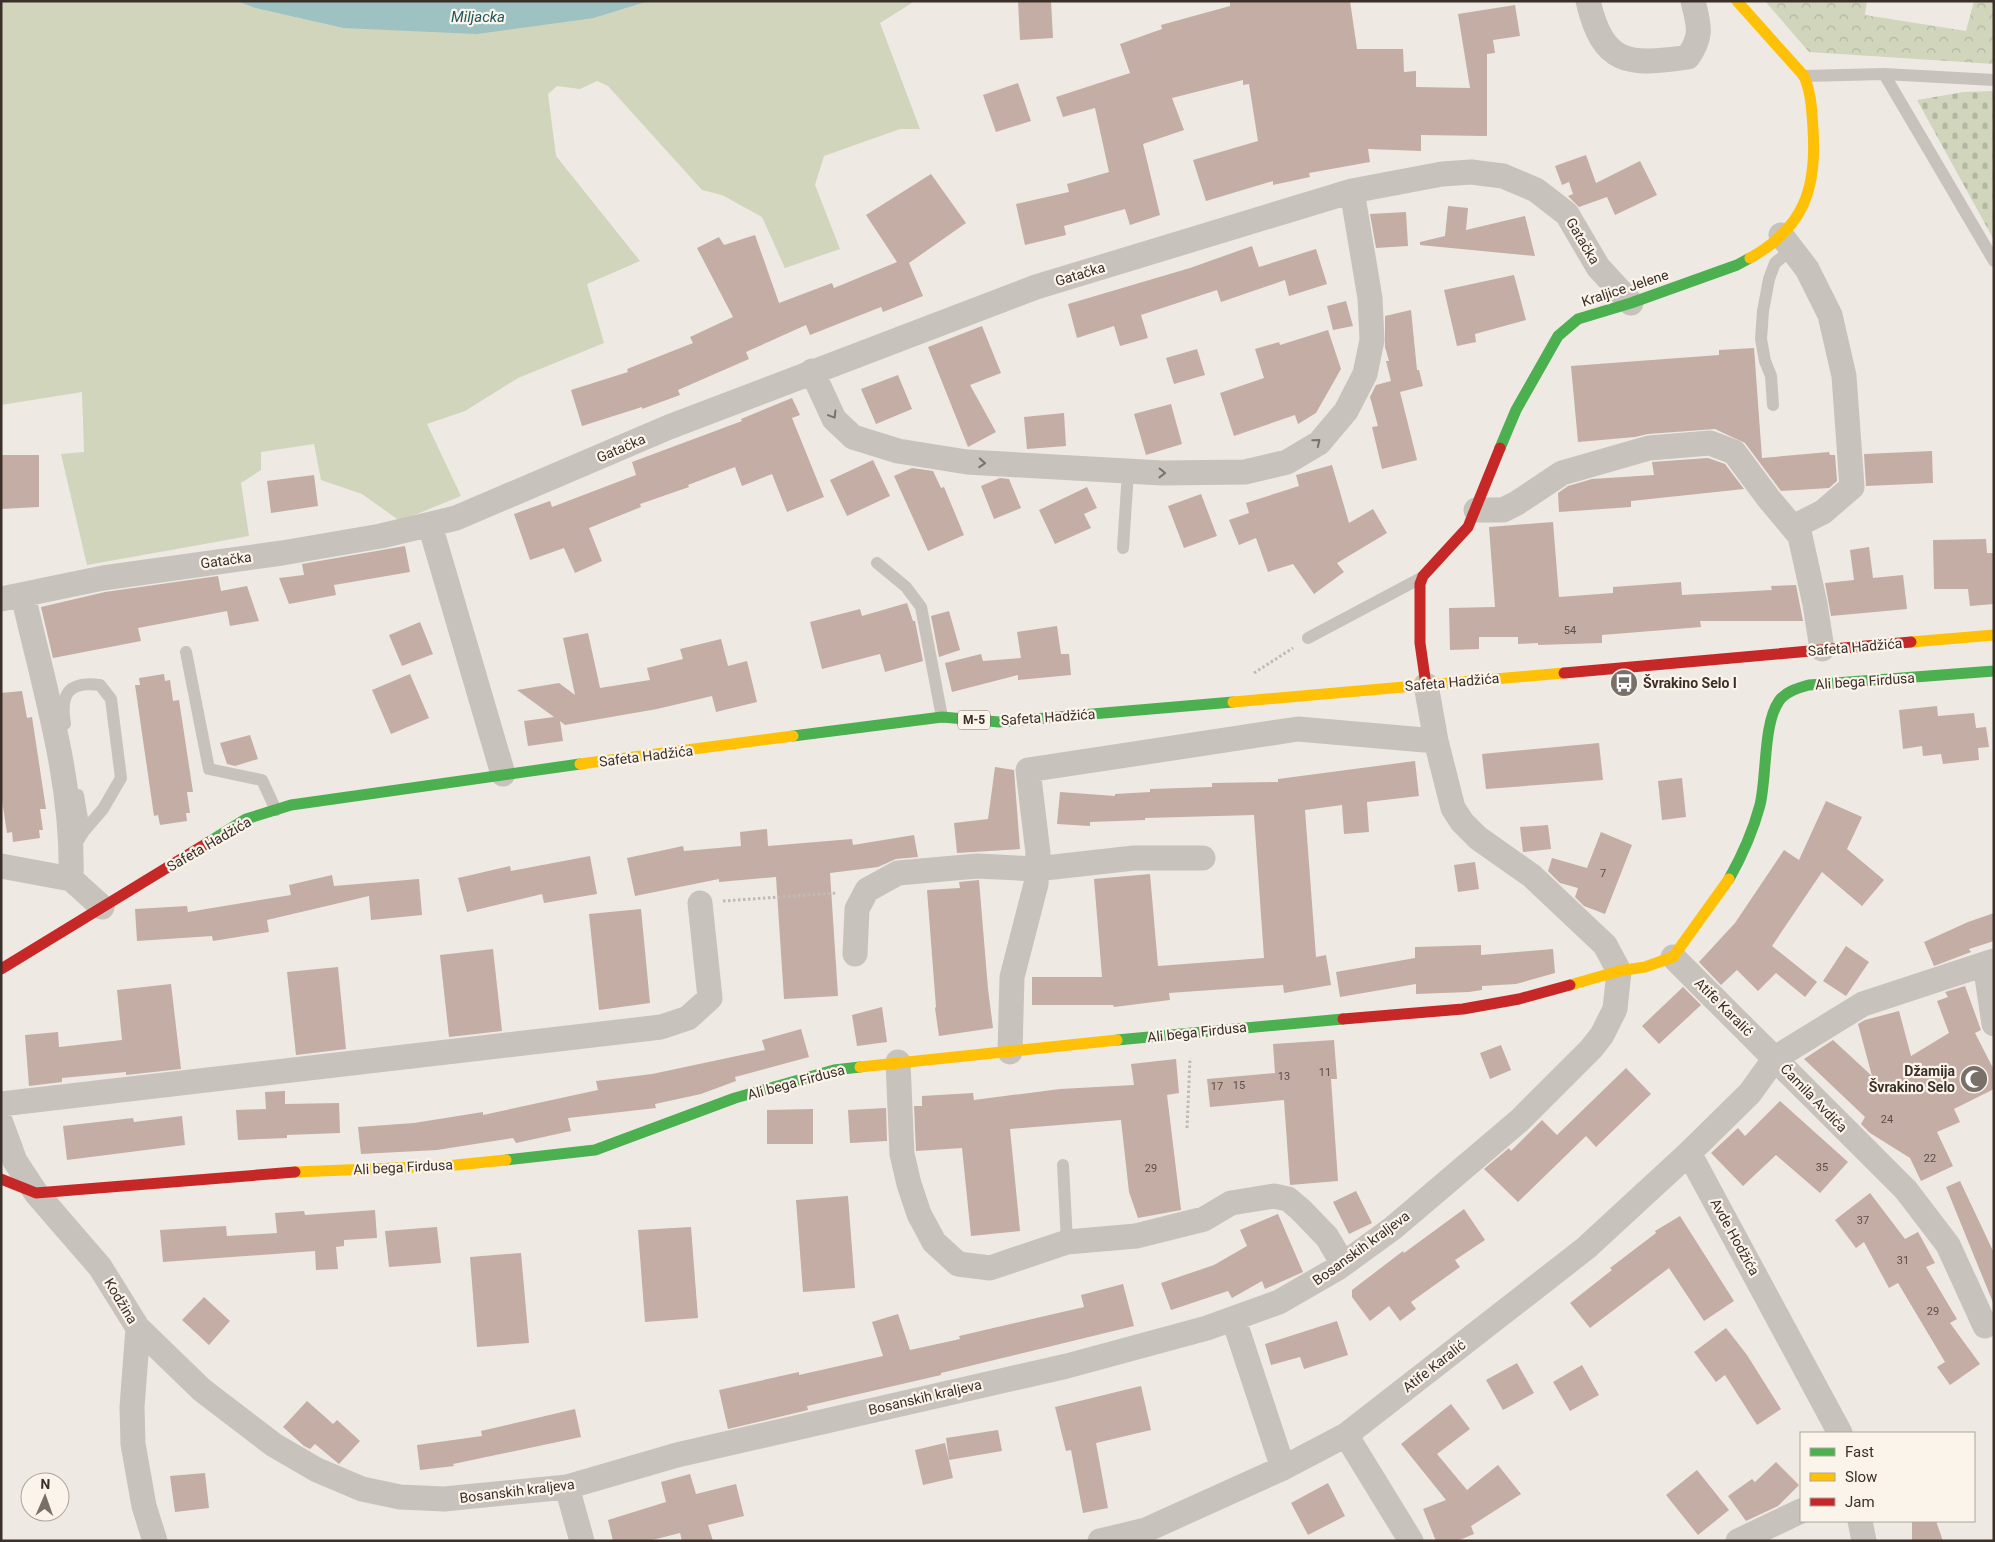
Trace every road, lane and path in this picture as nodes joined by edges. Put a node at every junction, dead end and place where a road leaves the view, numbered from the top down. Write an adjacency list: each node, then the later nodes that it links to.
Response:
1 (1588, 1): 2 (street)
2 (1694, 1)
3 (1737, 1): 5 (main road, Kraljice Jelene)
4 (1884, 74): 5 (lane); 6 (lane); 9 (lane)
5 (1804, 76): 8 (main road, Kraljice Jelene)
6 (1994, 80)
7 (1352, 191): 10 (street, Gatačka); 11 (street, Gatačka); 13 (street, one-way to 7)
8 (1787, 242): 10 (main road, Kraljice Jelene); 12 (lane); 16 (street)
9 (1994, 260)
10 (1631, 303): 14 (main road, Kraljice Jelene)
11 (812, 371): 13 (street, one-way to 13); 15 (street, Gatačka)
12 (1773, 405)
13 (1128, 472): 17 (lane)
14 (1476, 510): 16 (street); 19 (main road, Kraljice Jelene)
15 (430, 525): 20 (street, Gatačka); 29 (street)
16 (1793, 527): 23 (street)
17 (1123, 548)
18 (876, 563): 27 (lane)
19 (1423, 576): 22 (lane); 26 (main road)
20 (12, 597): 32 (street, Gatačka)
21 (1994, 635): 23 (main road, Safeta Hadžića / M-5)
22 (1308, 638)
23 (1822, 649): 26 (main road, Safeta Hadžića / M-5)
24 (186, 652): 30 (lane)
25 (1994, 671): 41 (main road, Ali bega Firdusa)
26 (1426, 684): 27 (main road, Safeta Hadžića / M-5); 28 (street)
27 (942, 717): 29 (main road, Safeta Hadžića / M-5)
28 (1436, 740): 35 (street); 44 (street)
29 (503, 774): 30 (main road, Safeta Hadžića / M-5)
30 (276, 810): 39 (main road, Safeta Hadžića / M-5)
31 (84, 831): 31 (lane); 32 (lane)
32 (72, 852): 36 (street, Gatačka)
33 (1203, 858): 35 (street)
34 (1, 866): 36 (street)
35 (1036, 868): 37 (street); 47 (street)
36 (71, 879): 39 (street)
37 (867, 890): 38 (path); 40 (street)
38 (700, 903): 50 (street)
39 (102, 908): 43 (main road, Safeta Hadžića / M-5)
40 (855, 954)
41 (1673, 957): 44 (main road, Ali bega Firdusa); 48 (street, Atife Karalić)
42 (1989, 963): 45 (street, Ćamila Avdića); 48 (street, Ćamila Avdića)
43 (1, 969)
44 (1620, 972): 46 (main road, Ali bega Firdusa); 58 (street, Bosanskih kraljeva)
45 (1994, 1024)
46 (1191, 1032): 47 (main road, Ali bega Firdusa); 52 (path)
47 (1010, 1052): 49 (main road, Ali bega Firdusa)
48 (1774, 1058): 53 (street); 60 (street, Ćamila Avdića)
49 (898, 1062): 56 (main road, Ali bega Firdusa); 57 (street)
50 (1, 1104)
51 (1, 1123): 56 (street, Kodžina)
52 (1187, 1128)
53 (1690, 1154): 62 (street, Avde Hodžića); 63 (street, Atife Karalić)
54 (1063, 1165): 57 (lane)
55 (1, 1179): 56 (main road)
56 (36, 1193): 61 (street, Kodžina)
57 (1066, 1242): 58 (street)
58 (1343, 1264): 59 (street, Bosanskih kraljeva)
59 (1234, 1320): 64 (street); 65 (street, Bosanskih kraljeva)
60 (1985, 1326)
61 (138, 1328): 65 (street, Bosanskih kraljeva); 69 (street, Kodžina)
62 (1839, 1432)
63 (1346, 1435): 64 (street, Atife Karalić); 72 (street)
64 (1283, 1468): 68 (street, Atife Karalić)
65 (567, 1487): 70 (street)
66 (1800, 1511): 73 (street)
67 (1860, 1522): 74 (street)
68 (1149, 1535): 71 (street, Atife Karalić)
69 (155, 1541)
70 (582, 1541)
71 (1100, 1541)
72 (1411, 1541)
73 (1738, 1541)
74 (1864, 1541)

